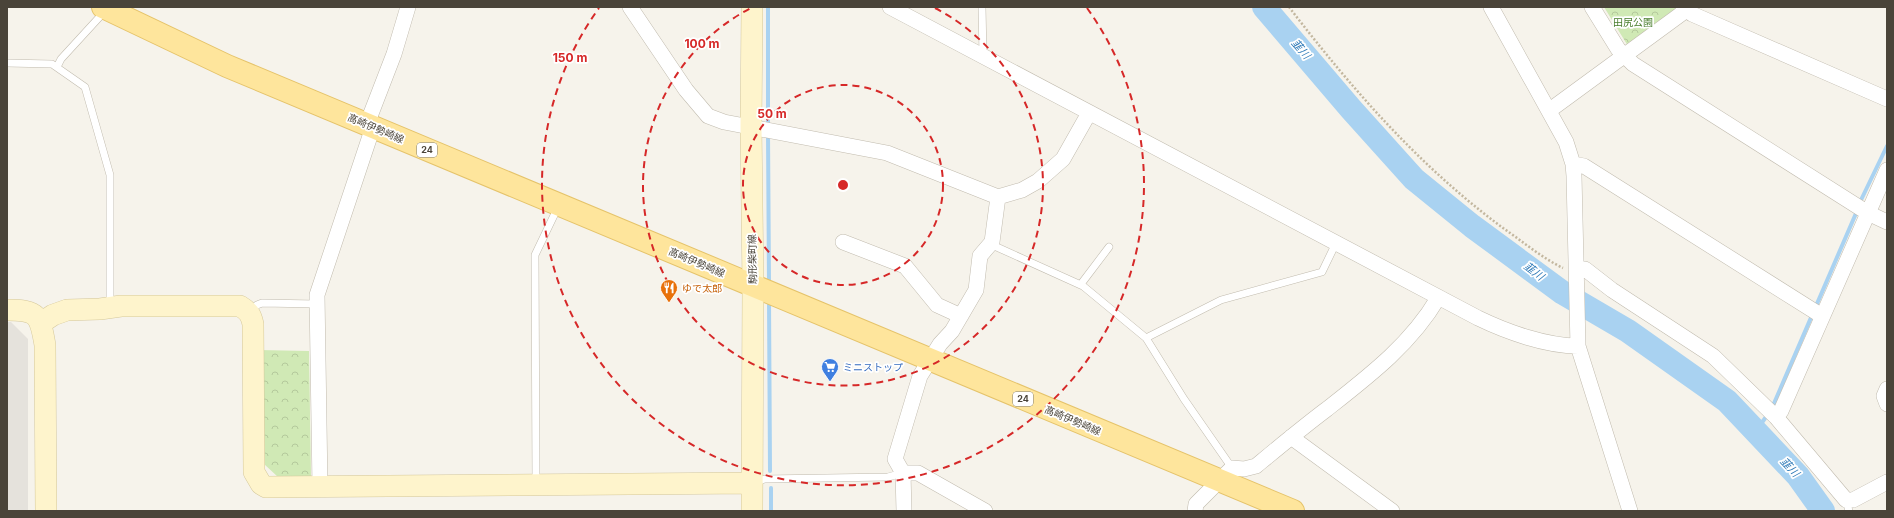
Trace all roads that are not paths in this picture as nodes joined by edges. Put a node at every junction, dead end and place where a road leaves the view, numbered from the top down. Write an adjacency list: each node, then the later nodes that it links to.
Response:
1 (408, 7): 17 (street)
2 (630, 7): 18 (street)
3 (752, 7): 18 (street, 駒形柴町線)
4 (890, 7): 10 (street)
5 (982, 7): 10 (lane)
6 (1491, 7): 15 (street)
7 (1592, 7): 11 (street)
8 (106, 8): 13 (lane); 17 (main road, 高崎伊勢崎線 / 24)
9 (1686, 8): 11 (street); 14 (street)
10 (983, 55): 16 (street)
11 (1624, 56): 15 (street); 23 (street)
12 (7, 63): 13 (lane)
13 (57, 67): 34 (lane)
14 (1887, 100)
15 (1550, 110): 19 (street)
16 (1088, 113): 21 (street); 26 (street)
17 (370, 126): 22 (main road, 高崎伊勢崎線 / 24); 33 (street)
18 (750, 126): 21 (street); 31 (street, 駒形柴町線)
19 (1573, 164): 29 (street); 38 (street)
20 (1887, 170): 23 (street)
21 (998, 197): 27 (street)
22 (559, 205): 31 (main road, 高崎伊勢崎線 / 24); 51 (lane)
23 (1868, 213): 24 (street); 38 (street)
24 (1887, 222)
25 (843, 242): 37 (street)
26 (1336, 243): 32 (street); 40 (lane)
27 (990, 244): 30 (lane); 37 (street)
28 (1109, 247): 30 (lane)
29 (1576, 274): 41 (street); 45 (street)
30 (1081, 284): 40 (lane)
31 (753, 286): 42 (main road, 高崎伊勢崎線 / 24); 50 (street, 駒形柴町線)
32 (1438, 298): 41 (street); 46 (street)
33 (316, 304): 36 (lane); 52 (street)
34 (112, 307): 36 (street); 39 (street)
35 (7, 310): 39 (street)
36 (250, 312): 52 (street)
37 (961, 316): 42 (street)
38 (1822, 316): 45 (street)
39 (41, 324): 54 (street)
40 (1146, 338): 48 (lane)
41 (1578, 346): 61 (street)
42 (930, 360): 47 (street); 48 (main road, 高崎伊勢崎線 / 24)
43 (1887, 389): 44 (street)
44 (1887, 404)
45 (1776, 417): 53 (street)
46 (1291, 437): 48 (street); 60 (street)
47 (903, 473): 50 (lane); 56 (street); 57 (street)
48 (1225, 474): 58 (street); 59 (main road, 高崎伊勢崎線 / 24)
49 (1887, 482): 53 (street)
50 (752, 483): 51 (street); 55 (street, 駒形柴町線)
51 (536, 484): 52 (street)
52 (320, 486)
53 (1848, 506)
54 (46, 511)
55 (752, 511)
56 (904, 511)
57 (985, 511)
58 (1195, 511)
59 (1293, 511)
60 (1392, 511)
61 (1630, 511)

